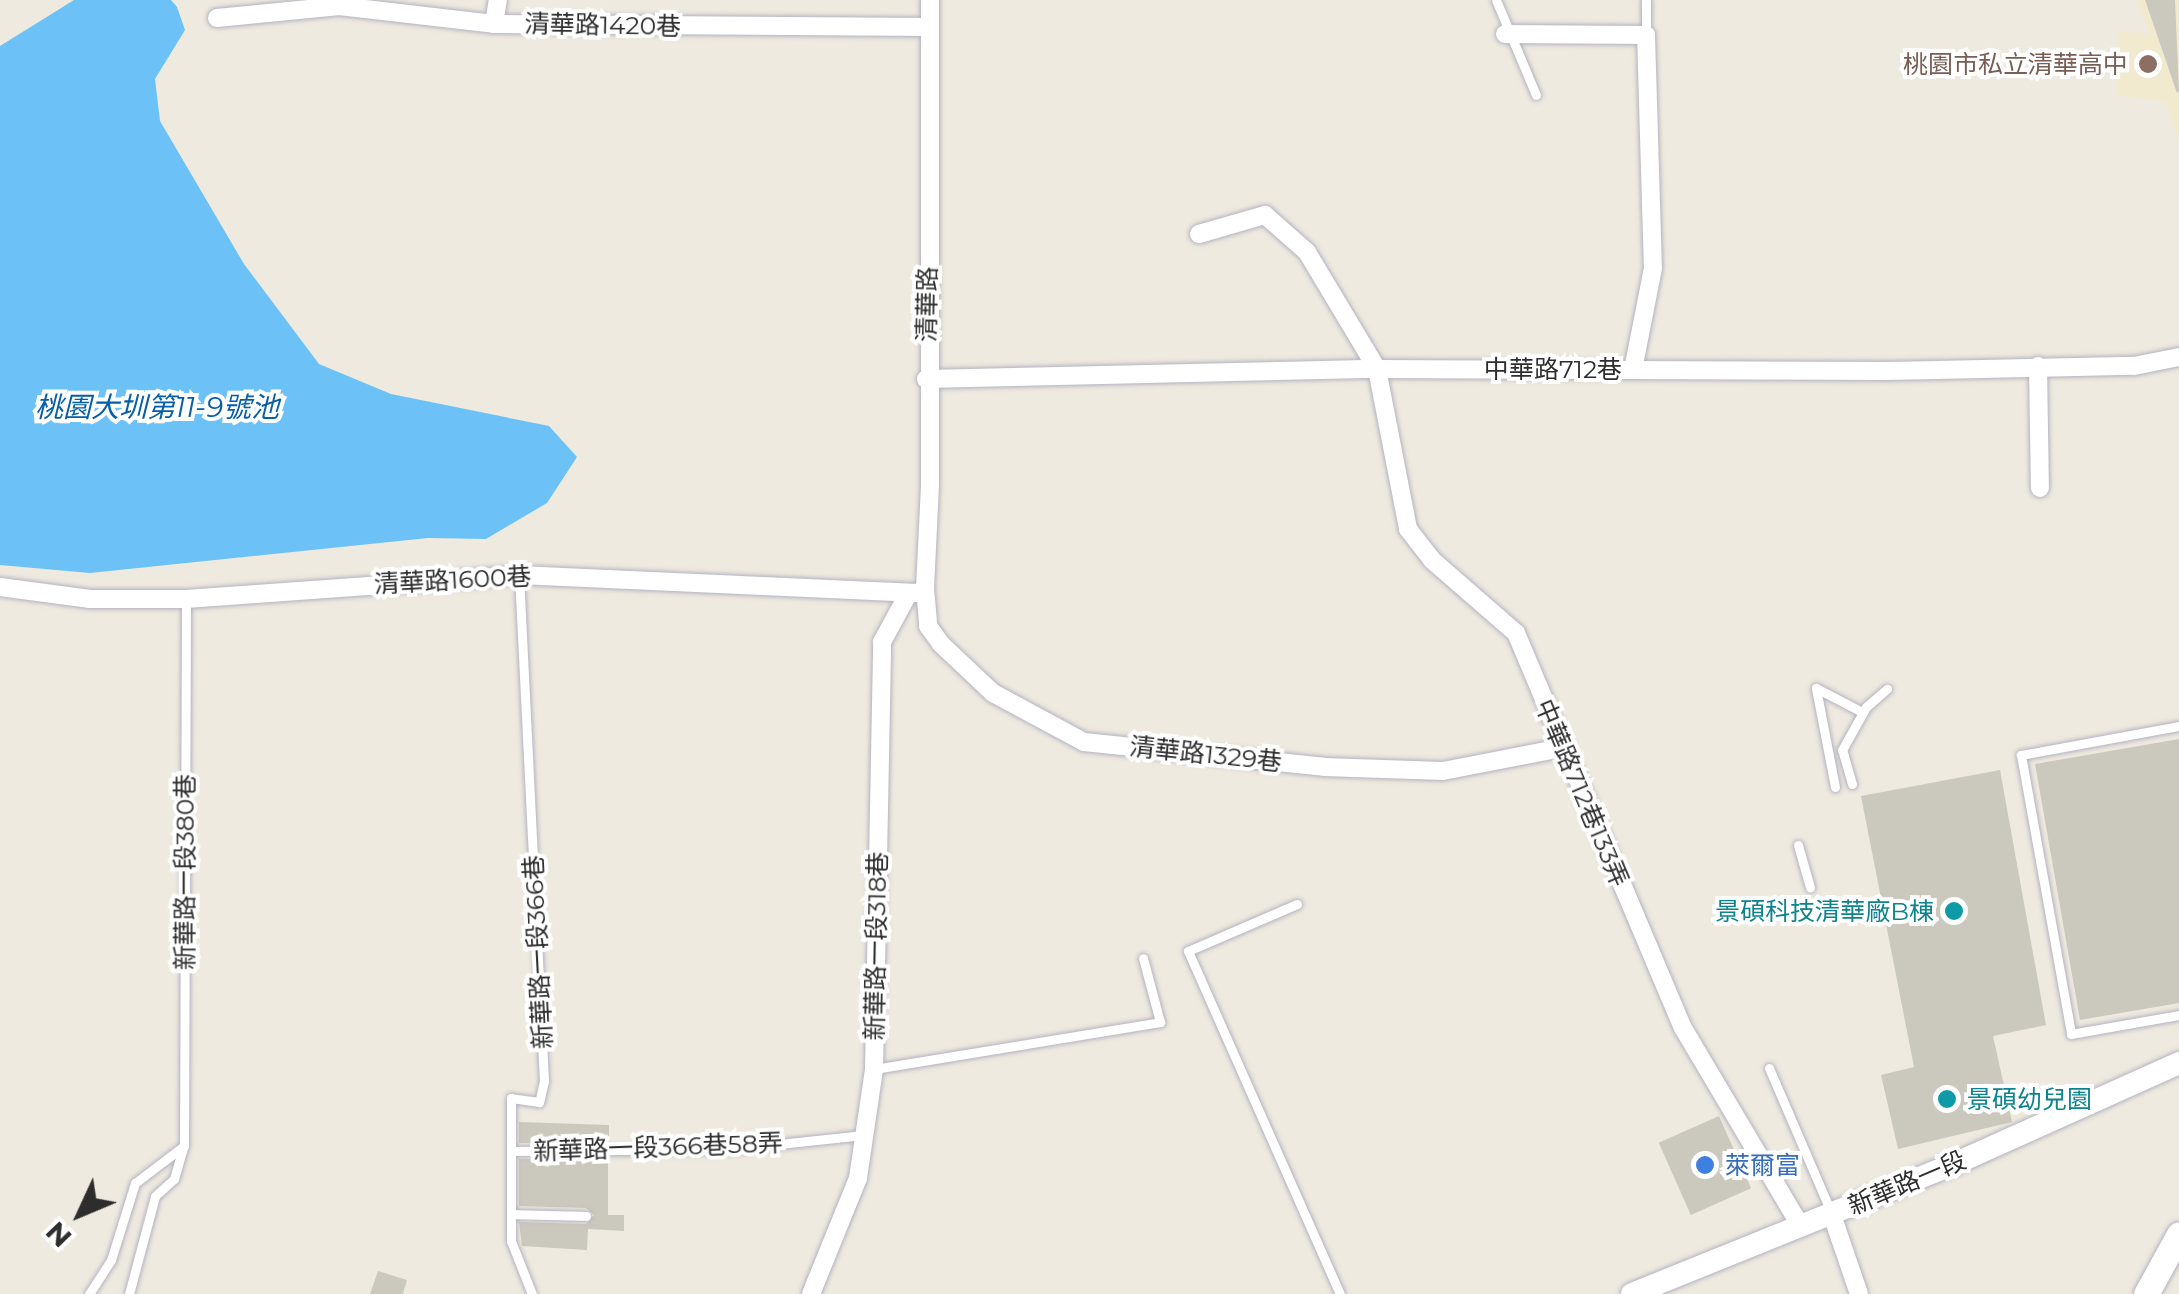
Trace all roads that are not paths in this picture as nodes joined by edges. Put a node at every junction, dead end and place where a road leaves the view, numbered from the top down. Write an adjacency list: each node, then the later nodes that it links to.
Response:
1 (498, 0): 6 (street)
2 (930, 0): 7 (street, 清華路)
3 (1496, 0): 8 (lane)
4 (1646, 0): 9 (lane)
5 (217, 18): 6 (street, 清華路1420巷)
6 (494, 24): 7 (street, 清華路1420巷)
7 (930, 27): 16 (street, 清華路)
8 (1505, 34): 9 (street); 10 (lane)
9 (1646, 35): 15 (street)
10 (1536, 96)
11 (1199, 234): 14 (street, 中華路712巷133弄)
12 (2179, 358): 13 (street, 中華路712巷)
13 (2038, 366): 15 (street, 中華路712巷); 17 (street)
14 (1376, 369): 15 (street, 中華路712巷); 16 (street, 中華路712巷); 25 (street, 中華路712巷133弄)
15 (1633, 370)
16 (926, 379): 20 (street, 清華路)
17 (2040, 488)
18 (519, 574): 20 (street, 清華路1600巷); 21 (street, 清華路1600巷); 38 (lane, 新華路一段366巷)
19 (0, 587): 21 (street, 清華路1600巷)
20 (916, 592): 25 (street, 清華路1329巷); 35 (street, 新華路一段318巷)
21 (186, 599): 37 (lane, 新華路一段380巷)
22 (1887, 689): 23 (lane)
23 (1862, 712): 26 (lane); 27 (lane)
24 (2179, 726): 32 (lane)
25 (1561, 748): 42 (street, 中華路712巷133弄)
26 (1852, 784)
27 (1834, 787)
28 (1798, 845): 29 (lane)
29 (1810, 887)
30 (1296, 904): 48 (lane)
31 (1144, 958): 35 (lane)
32 (2179, 1014)
33 (2179, 1063): 40 (street, 新華路一段)
34 (1768, 1068): 40 (lane)
35 (874, 1069): 36 (street, 新華路一段318巷)
36 (864, 1136): 38 (lane, 新華路一段366巷58弄); 47 (street, 新華路一段318巷)
37 (184, 1146): 44 (lane); 45 (lane, 新華路一段380巷)
38 (511, 1151): 39 (lane, 新華路一段366巷)
39 (511, 1214): 41 (lane); 46 (lane, 新華路一段366巷)
40 (1832, 1215): 42 (street, 新華路一段); 50 (street)
41 (586, 1216)
42 (1800, 1227): 49 (street, 新華路一段)
43 (2179, 1234): 51 (main road)
44 (88, 1294)
45 (129, 1294)
46 (532, 1294)
47 (811, 1294)
48 (1340, 1294)
49 (1632, 1294)
50 (1859, 1294)
51 (2146, 1294)

